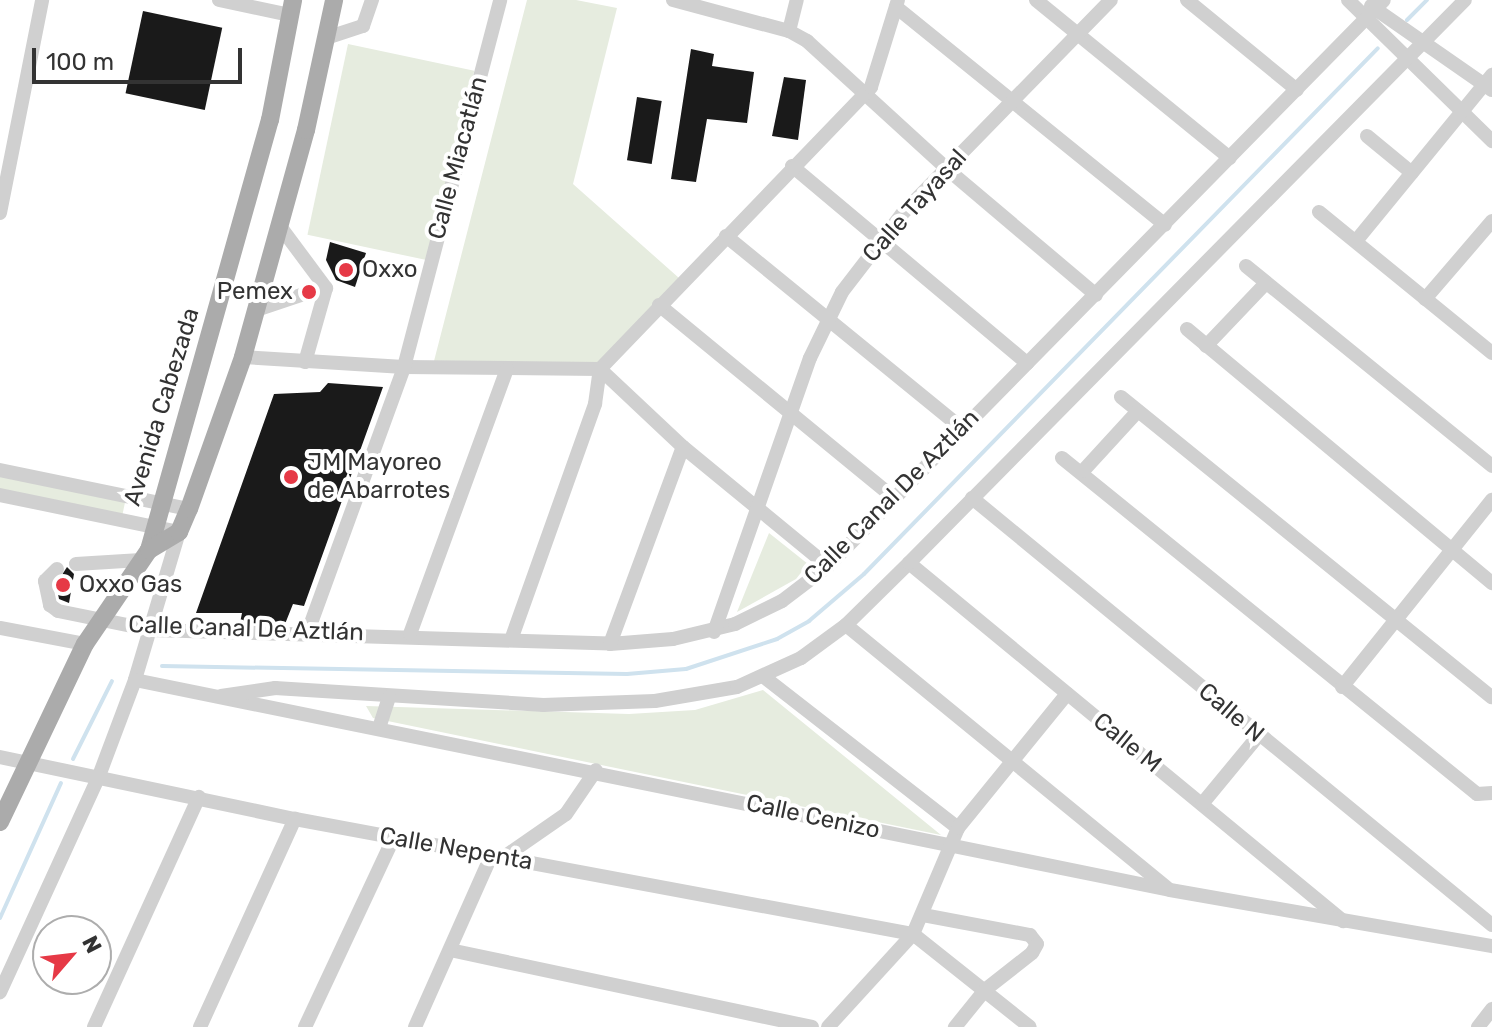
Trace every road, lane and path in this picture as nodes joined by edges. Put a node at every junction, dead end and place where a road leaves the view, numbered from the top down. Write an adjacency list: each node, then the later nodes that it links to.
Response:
1 (42, 0): 35 (street)
2 (219, 0): 16 (street)
3 (334, 0): 20 (main road)
4 (372, 0): 20 (street)
5 (500, 0): 56 (street, Calle Miacatlán)
6 (673, 0): 13 (street)
7 (797, 0): 18 (street)
8 (1036, 0): 19 (street)
9 (1111, 0): 19 (street, Calle Tayasal)
10 (1187, 0): 24 (street)
11 (1348, 0): 15 (street); 17 (street)
12 (1465, 0): 21 (street)
13 (696, 3): 18 (street)
14 (897, 4): 25 (street); 26 (street)
15 (1380, 4): 17 (street, Calle Canal De Aztlán); 21 (street)
16 (292, 7): 72 (main road, Avenida Cabezada)
17 (1365, 20): 22 (street); 24 (street, Calle Canal De Aztlán)
18 (789, 31): 25 (street)
19 (1077, 34): 26 (street, Calle Tayasal); 30 (street)
20 (326, 38): 37 (main road)
21 (1424, 41): 22 (street); 23 (street)
22 (1406, 59): 27 (street); 70 (street)
23 (1489, 83): 27 (street)
24 (1297, 90): 30 (street, Calle Canal De Aztlán)
25 (865, 94): 31 (street); 32 (street)
26 (1013, 104): 32 (street, Calle Tayasal); 38 (street)
27 (1461, 113): 29 (street); 33 (street)
28 (1367, 136): 33 (street)
29 (1492, 141)
30 (1230, 158): 38 (street, Calle Canal De Aztlán)
31 (792, 166): 39 (street); 40 (street)
32 (947, 169): 40 (street, Calle Tayasal); 45 (street)
33 (1412, 173): 41 (street)
34 (1319, 212): 41 (street)
35 (0, 213)
36 (1492, 221): 46 (street)
37 (279, 225): 48 (main road); 54 (street)
38 (1165, 225): 45 (street, Calle Canal De Aztlán)
39 (726, 236): 47 (street); 49 (street)
40 (880, 239): 49 (street, Calle Tayasal); 55 (street)
41 (1356, 241): 46 (street)
42 (1246, 266): 43 (street)
43 (1266, 283): 51 (street); 65 (street)
44 (301, 295): 48 (street)
45 (1096, 295): 55 (street, Calle Canal De Aztlán)
46 (1425, 299): 52 (street)
47 (659, 305): 58 (street); 61 (street)
48 (256, 310): 53 (main road)
49 (827, 319): 61 (street, Calle Tayasal); 62 (street)
50 (1187, 329): 51 (street)
51 (1206, 346): 77 (street)
52 (1492, 353)
53 (243, 357): 54 (street); 73 (main road)
54 (305, 362): 56 (street)
55 (1027, 363): 62 (street, Calle Canal De Aztlán)
56 (404, 367): 57 (street); 91 (street, Calle Miacatlán)
57 (507, 369): 58 (street); 92 (street)
58 (600, 369): 63 (street); 94 (street)
59 (1121, 397): 60 (street)
60 (1138, 411): 67 (street); 85 (street)
61 (792, 415): 69 (street); 74 (street, Calle Tayasal)
62 (961, 428): 69 (street, Calle Canal De Aztlán)
63 (683, 447): 74 (street); 96 (street)
64 (1062, 458): 67 (street)
65 (1492, 466)
66 (0, 470): 72 (street)
67 (1083, 471): 99 (street)
68 (0, 495): 75 (street)
69 (894, 498): 81 (street, Calle Canal De Aztlán)
70 (972, 498): 79 (street); 105 (street, Calle N)
71 (1492, 500): 77 (street)
72 (158, 503): 73 (street); 75 (main road, Avenida Cabezada)
73 (189, 509): 76 (main road)
74 (760, 510): 81 (street); 90 (street, Calle Tayasal)
75 (151, 528): 76 (street); 78 (main road, Avenida Cabezada)
76 (179, 532): 78 (main road, Avenida Cabezada); 89 (street)
77 (1452, 550): 83 (street); 85 (street)
78 (145, 555): 80 (street); 86 (main road, Avenida Cabezada)
79 (909, 563): 87 (street); 100 (street, Calle M)
80 (76, 564)
81 (828, 566): 90 (street, Calle Canal De Aztlán)
82 (57, 569): 84 (street)
83 (1492, 583)
84 (58, 611): 86 (street, Calle Canal De Aztlán); 93 (street)
85 (1396, 620): 99 (street); 102 (street)
86 (99, 621): 89 (street, Calle Canal De Aztlán); 95 (main road, Avenida Cabezada)
87 (846, 625): 97 (street); 107 (street)
88 (0, 628): 93 (street)
89 (151, 630): 91 (street, Calle Canal De Aztlán); 98 (street)
90 (714, 632): 96 (street, Calle Canal De Aztlán)
91 (307, 634): 92 (street, Calle Canal De Aztlán)
92 (410, 634): 94 (street, Calle Canal De Aztlán)
93 (46, 637): 95 (street)
94 (511, 640): 96 (street, Calle Canal De Aztlán)
95 (85, 644): 108 (main road, Avenida Cabezada)
96 (610, 644)
97 (764, 677): 103 (street); 116 (street)
98 (135, 680): 101 (street, Calle Cenizo); 110 (street)
99 (1342, 687): 111 (street)
100 (1067, 694): 107 (street); 113 (street, Calle M)
101 (221, 696): 103 (street); 104 (street, Calle Cenizo)
102 (1492, 697)
103 (389, 698): 104 (street)
104 (379, 728): 109 (street, Calle Cenizo)
105 (1258, 736): 113 (street); 123 (street, Calle N)
106 (0, 757): 108 (street, Calle Nepenta)
107 (1011, 761): 116 (street); 120 (street)
108 (26, 762): 110 (street, Calle Nepenta); 115 (main road, Avenida Cabezada)
109 (596, 770): 118 (street, Calle Cenizo); 119 (street)
110 (99, 776): 112 (street, Calle Nepenta); 128 (street)
111 (1485, 794)
112 (199, 797): 114 (street, Calle Nepenta); 130 (street)
113 (1202, 804): 122 (street, Calle M)
114 (295, 819): 117 (street, Calle Nepenta); 131 (street)
115 (0, 822)
116 (958, 828): 118 (street)
117 (394, 837): 119 (street, Calle Nepenta); 132 (street)
118 (948, 845): 120 (street, Calle Cenizo); 121 (street)
119 (497, 856): 124 (street, Calle Nepenta); 126 (street)
120 (1170, 890): 122 (street, Calle Cenizo)
121 (923, 915): 124 (street); 127 (street)
122 (1346, 924): 125 (street, Calle Cenizo)
123 (1492, 925)
124 (913, 934): 127 (street); 135 (street)
125 (1492, 946)
126 (450, 950): 133 (street); 134 (street)
127 (985, 990): 136 (street); 137 (street)
128 (0, 992)
129 (1492, 1009): 138 (street)
130 (94, 1027)
131 (200, 1027)
132 (305, 1027)
133 (415, 1027)
134 (812, 1027)
135 (828, 1027)
136 (955, 1027)
137 (1030, 1027)
138 (1478, 1027)

